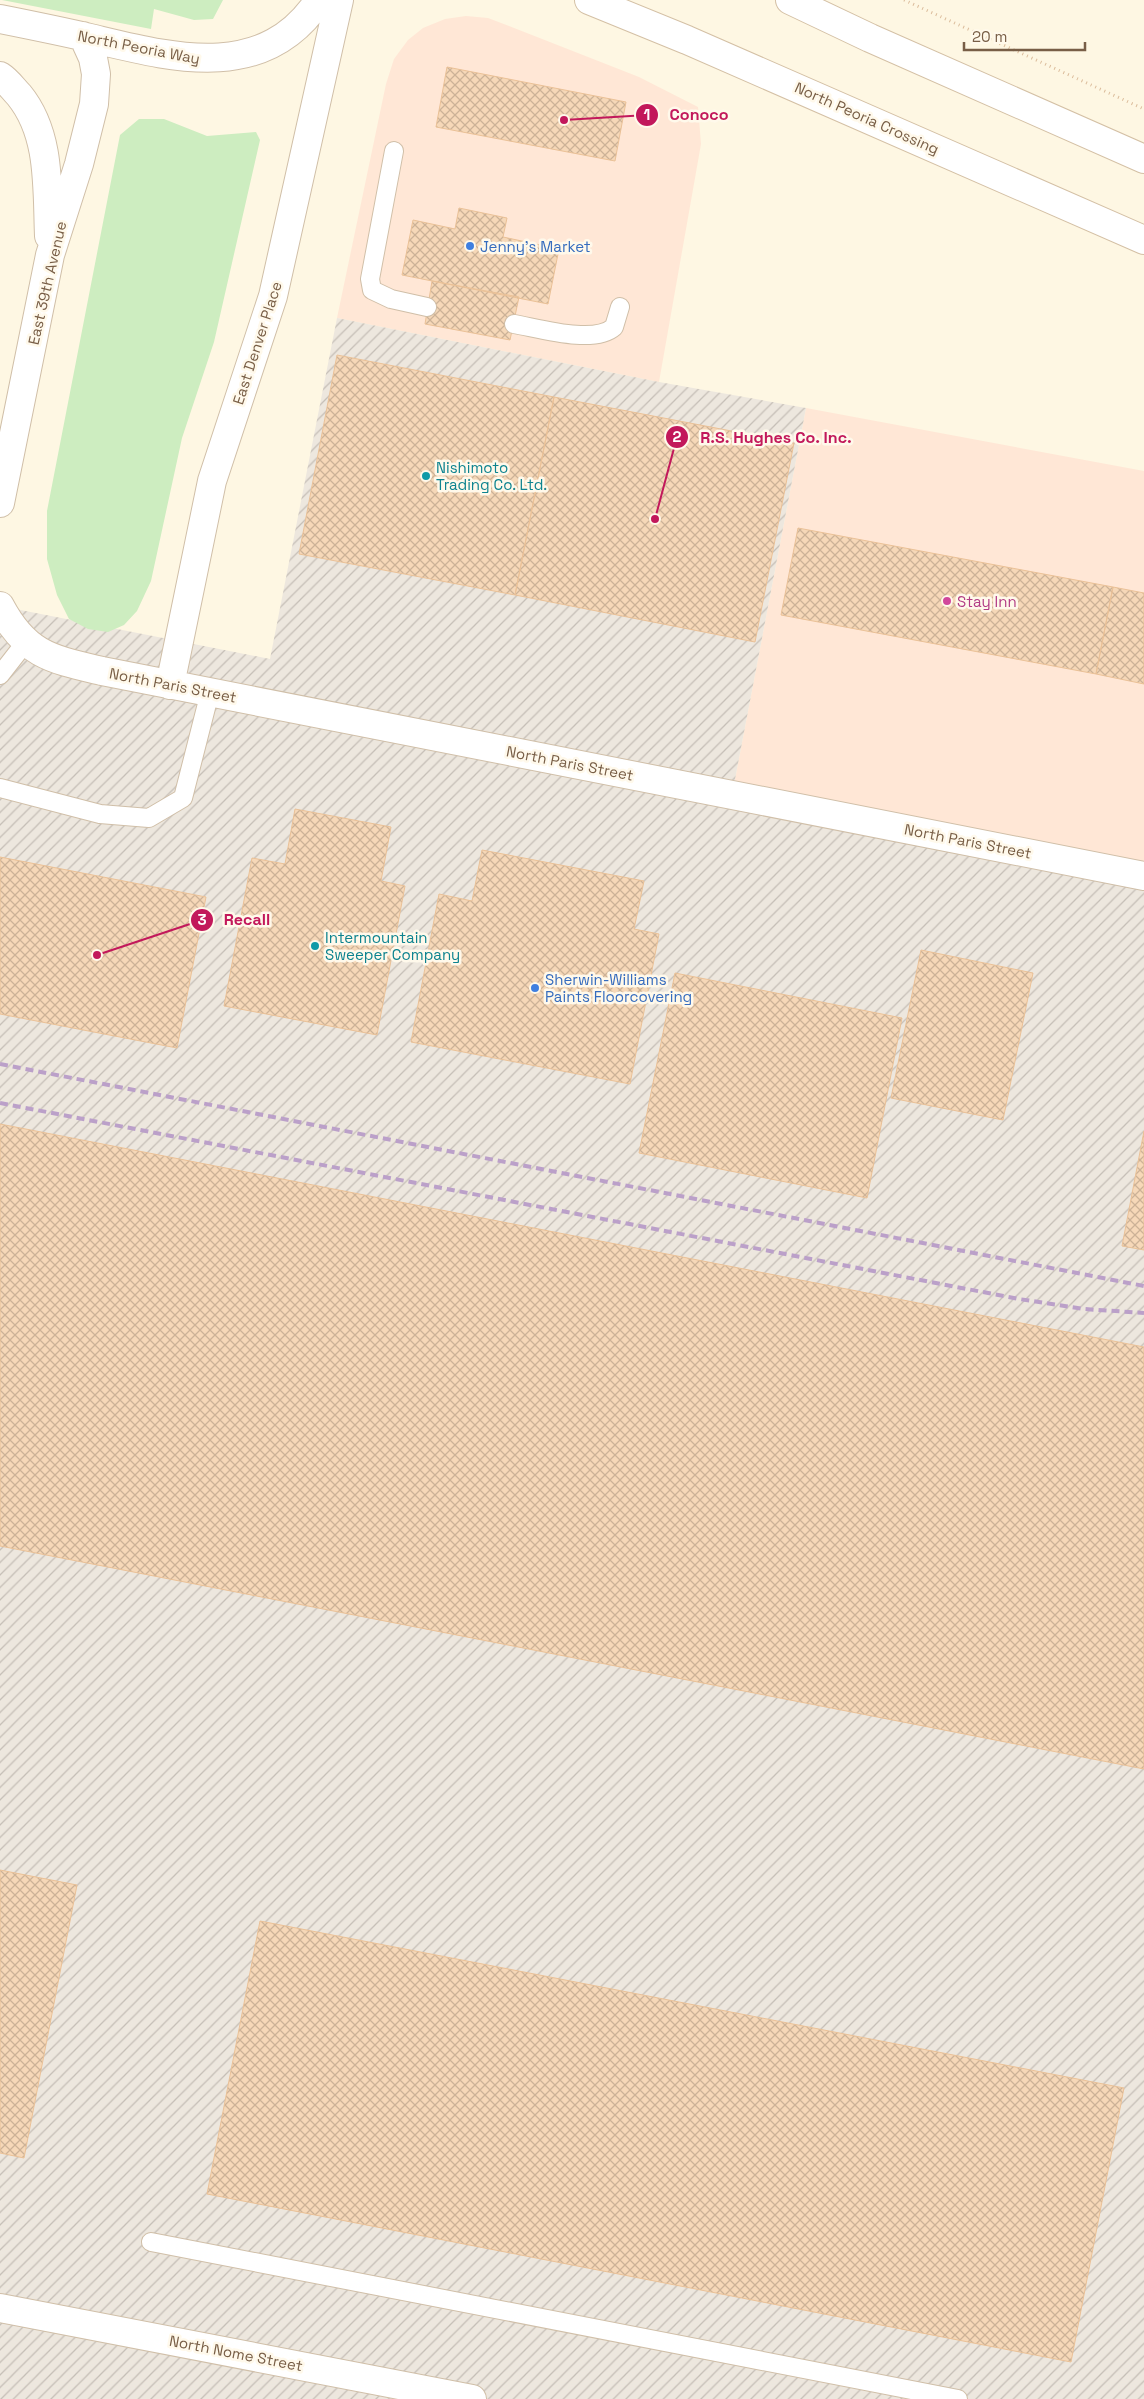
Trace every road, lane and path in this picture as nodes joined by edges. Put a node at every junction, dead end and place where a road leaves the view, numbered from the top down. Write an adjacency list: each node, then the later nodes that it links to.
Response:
1 (319, 0): 7 (street, North Peoria Way)
2 (339, 0): 20 (street, East Denver Place)
3 (589, 0): 12 (street, North Peoria Crossing)
4 (790, 0): 11 (street)
5 (904, 0): 9 (path)
6 (0, 19): 7 (street, North Peoria Way)
7 (83, 36): 13 (street, East 39th Avenue)
8 (0, 76): 13 (street)
9 (1144, 109)
10 (394, 151): 14 (lane)
11 (1144, 159)
12 (1144, 240)
13 (50, 255): 17 (street, East 39th Avenue)
14 (428, 307)
15 (620, 307): 16 (lane)
16 (514, 324)
17 (0, 503)
18 (12, 624): 19 (lane); 20 (street, North Paris Street)
19 (0, 675)
20 (170, 684): 21 (street, North Paris Street)
21 (210, 692): 22 (lane); 23 (street, North Paris Street)
22 (0, 788)
23 (1144, 876)
24 (151, 2242): 27 (lane)
25 (0, 2308): 26 (street, North Nome Street)
26 (472, 2399)
27 (958, 2399)

